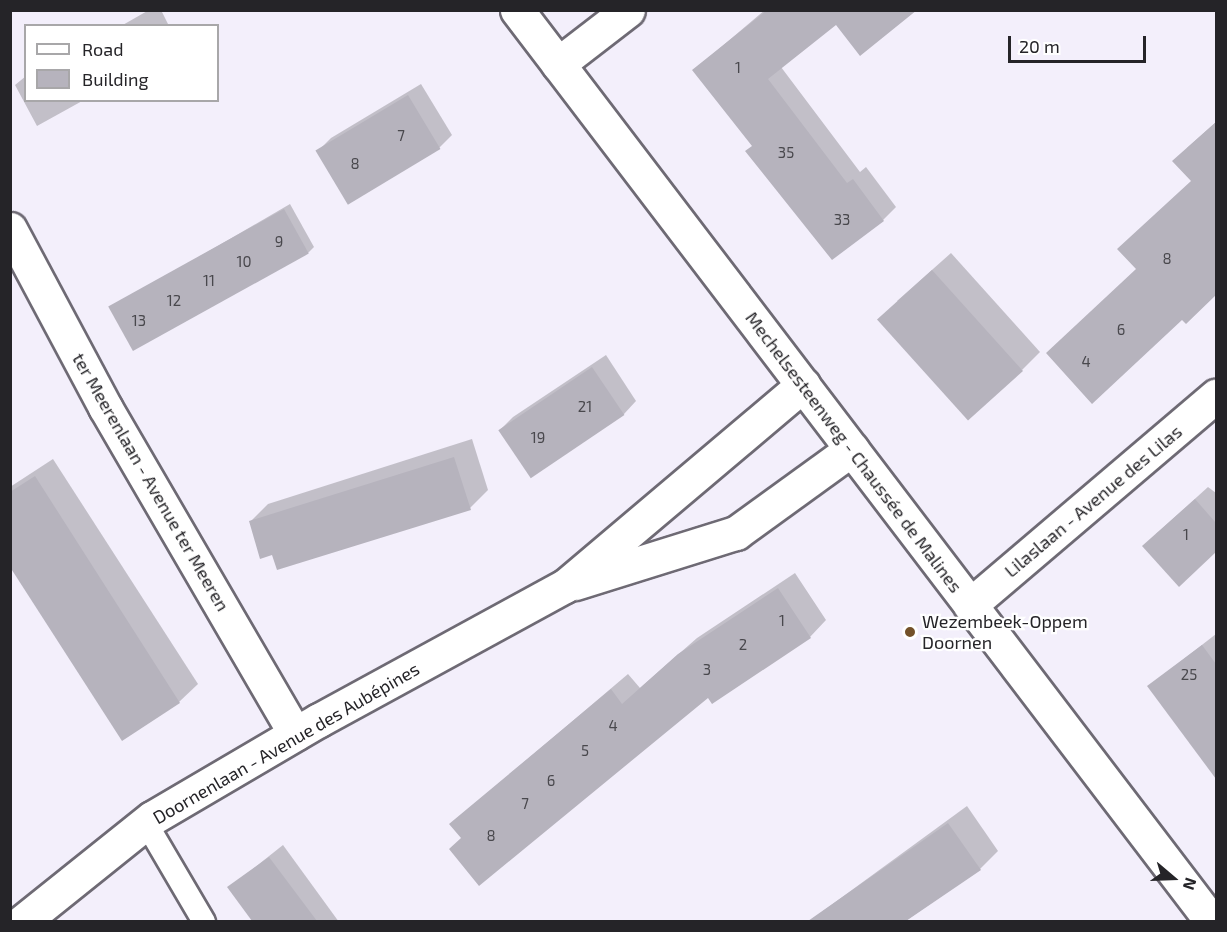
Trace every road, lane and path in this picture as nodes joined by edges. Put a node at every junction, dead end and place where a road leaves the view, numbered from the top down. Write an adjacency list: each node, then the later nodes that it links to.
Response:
1 (517, 10): 3 (street, Mechelsesteenweg - Chaussée de Malines)
2 (628, 10): 3 (street)
3 (558, 64): 5 (street, Mechelsesteenweg - Chaussée de Malines)
4 (10, 229): 10 (street, ter Meerenlaan - Avenue ter Meeren)
5 (803, 385): 7 (street, Mechelsesteenweg - Chaussée de Malines); 8 (street, Doornenlaan - Avenue des Aubépines)
6 (1216, 396): 9 (street, Lilaslaan - Avenue des Lilas)
7 (852, 449): 8 (street, Doornenlaan - Avenue des Aubépines); 9 (street, Mechelsesteenweg - Chaussée de Malines)
8 (565, 586): 10 (street, Doornenlaan - Avenue des Aubépines)
9 (970, 605): 14 (street, Mechelsesteenweg - Chaussée de Malines)
10 (295, 734): 11 (street, Doornenlaan - Avenue des Aubépines)
11 (146, 823): 12 (street, Doornenlaan - Avenue des Aubépines); 13 (lane)
12 (22, 921)
13 (204, 921)
14 (1212, 921)

